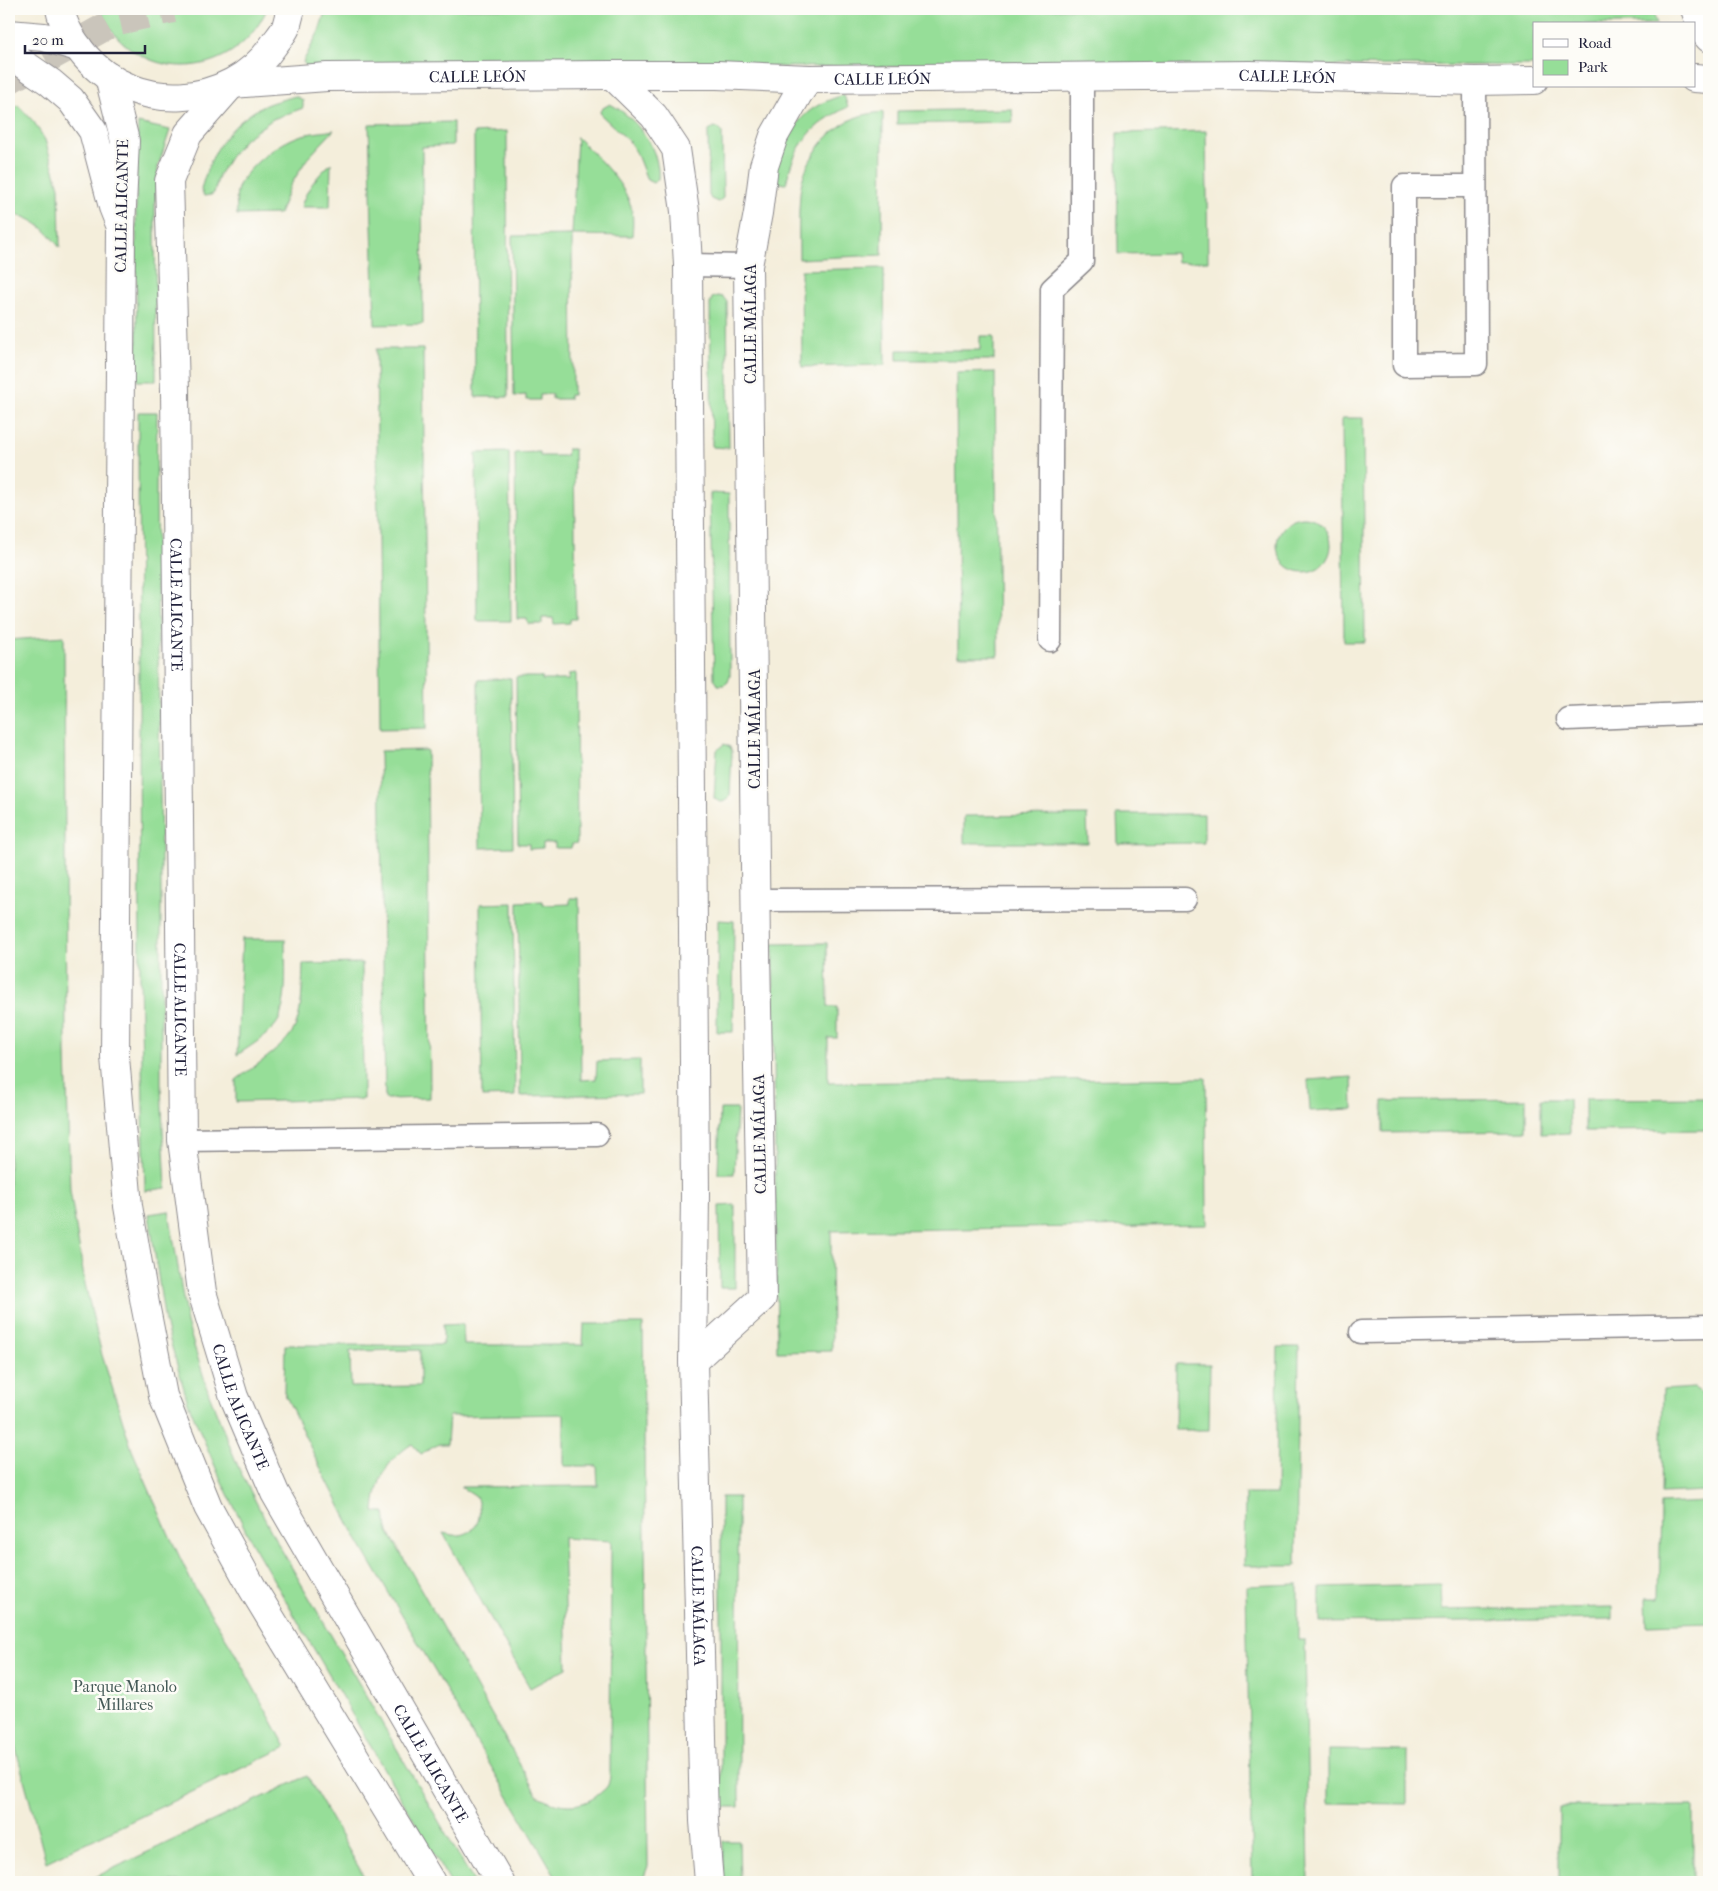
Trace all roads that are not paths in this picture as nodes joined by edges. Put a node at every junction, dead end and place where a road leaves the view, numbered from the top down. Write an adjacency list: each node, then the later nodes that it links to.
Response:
1 (60, 9): 6 (main road)
2 (291, 9): 16 (main road)
3 (1695, 9): 5 (main road)
4 (9, 34): 6 (main road)
5 (1709, 38)
6 (78, 47): 9 (main road)
7 (9, 58): 18 (main road)
8 (612, 75): 12 (main road, CALLE LEÓN); 16 (main road, CALLE LEÓN); 19 (main road, CALLE MÁLAGA)
9 (109, 77): 16 (main road); 18 (main road, CALLE ALICANTE)
10 (1082, 77): 12 (main road, CALLE LEÓN); 15 (main road, CALLE LEÓN); 21 (lane)
11 (1696, 78): 13 (main road)
12 (809, 79): 20 (main road, CALLE MÁLAGA)
13 (1709, 79)
14 (1533, 80): 15 (main road, CALLE LEÓN)
15 (1474, 81): 17 (lane)
16 (232, 84): 27 (main road, CALLE ALICANTE)
17 (1475, 186): 17 (lane)
18 (121, 227): 32 (main road, CALLE ALICANTE)
19 (688, 265): 20 (lane); 30 (main road, CALLE MÁLAGA)
20 (748, 266): 25 (main road, CALLE MÁLAGA)
21 (1050, 640)
22 (1709, 713): 23 (lane)
23 (1568, 719)
24 (1184, 899): 25 (lane)
25 (755, 900): 30 (main road, CALLE MÁLAGA)
26 (597, 1135): 27 (lane)
27 (182, 1140): 33 (main road, CALLE ALICANTE)
28 (1709, 1326): 29 (lane)
29 (1361, 1332)
30 (693, 1361): 31 (main road, CALLE MÁLAGA)
31 (706, 1850): 34 (main road); 35 (main road, CALLE MÁLAGA)
32 (431, 1882)
33 (500, 1882)
34 (690, 1882)
35 (709, 1882)

